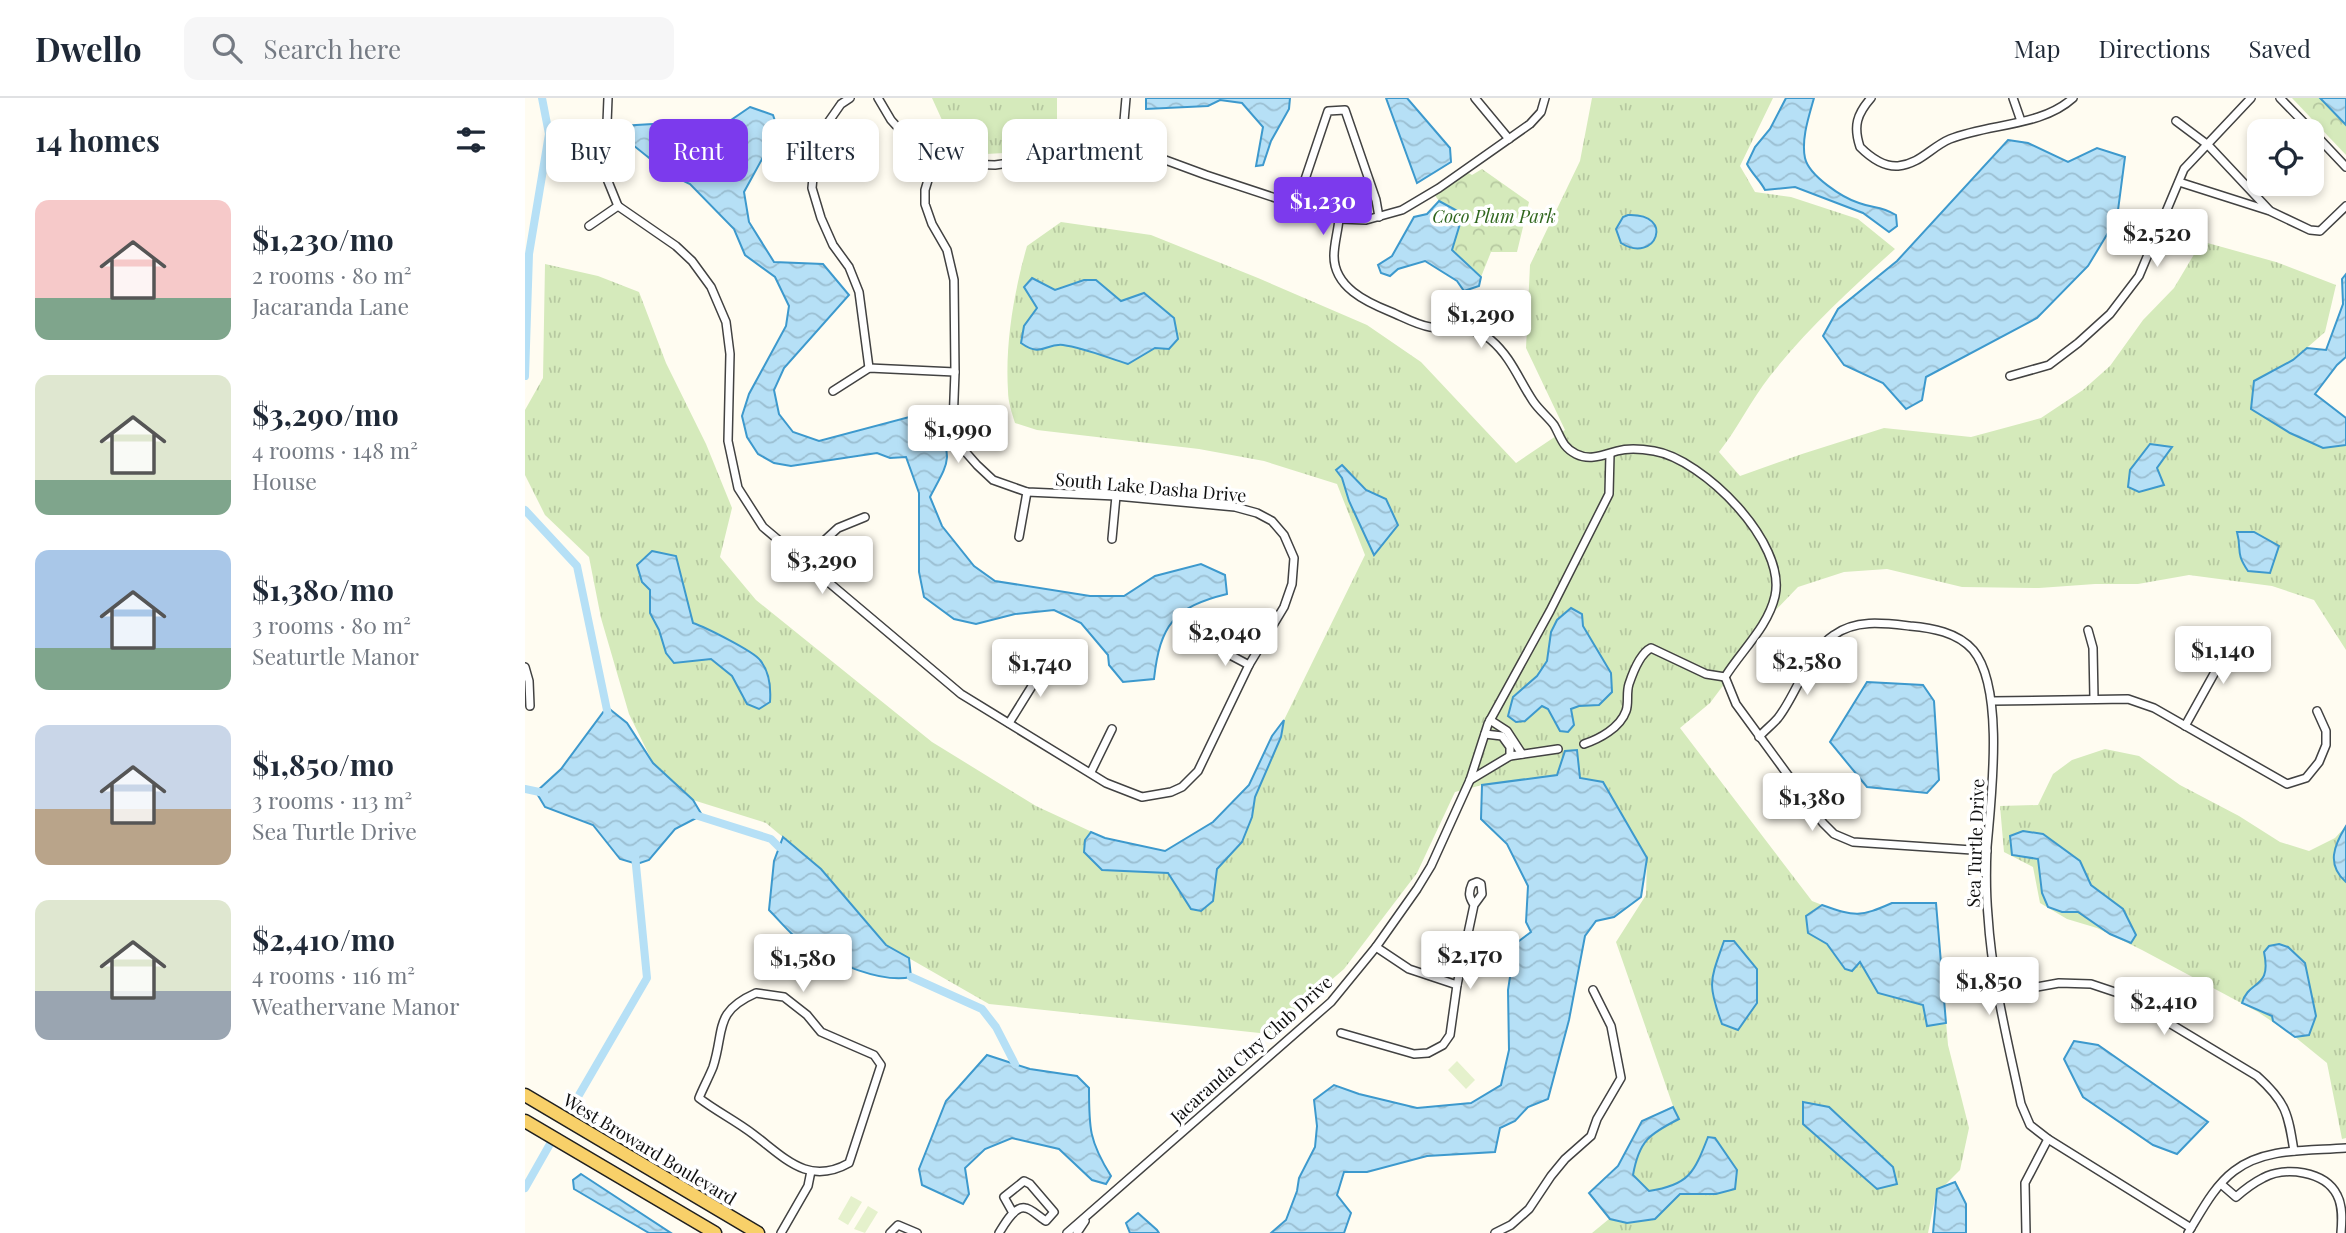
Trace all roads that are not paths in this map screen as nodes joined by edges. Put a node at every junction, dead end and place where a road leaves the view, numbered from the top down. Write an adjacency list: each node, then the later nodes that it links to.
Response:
1 (608, 98): 24 (street)
2 (850, 98): 31 (street)
3 (878, 98): 16 (street)
4 (1126, 98): 12 (street)
5 (1475, 98): 17 (street)
6 (1545, 98): 17 (street)
7 (1871, 98): 14 (street)
8 (2013, 98): 14 (street)
9 (2073, 98): 14 (street)
10 (2251, 98): 19 (street)
11 (2280, 98): 13 (street)
12 (1124, 119)
13 (2300, 119)
14 (2021, 121)
15 (2176, 121): 19 (street)
16 (893, 122)
17 (1509, 139): 28 (street)
18 (2324, 144): 21 (street)
19 (2208, 145): 23 (street); 27 (street)
20 (1167, 160): 25 (street)
21 (2346, 167)
22 (927, 182): 32 (street, South Lake Dasha Drive)
23 (2179, 182): 27 (street); 33 (street)
24 (618, 206): 30 (street); 41 (street)
25 (1296, 206): 28 (street); 29 (street)
26 (2346, 206): 27 (street)
27 (2270, 211)
28 (1379, 217): 29 (street)
29 (1339, 219): 35 (street)
30 (589, 226)
31 (869, 368): 32 (street); 34 (street)
32 (955, 372): 36 (street, South Lake Dasha Drive)
33 (2010, 376)
34 (833, 391)
35 (1610, 454): 48 (street); 53 (street)
36 (1027, 492): 37 (street, South Lake Dasha Drive); 39 (street)
37 (1116, 496): 40 (street); 46 (street, South Lake Dasha Drive)
38 (865, 517): 41 (street)
39 (1019, 537)
40 (1112, 539)
41 (802, 561): 54 (street)
42 (2088, 630): 49 (street)
43 (2228, 635): 55 (street)
44 (1213, 646): 46 (street)
45 (1039, 663): 54 (street)
46 (1249, 665): 63 (street)
47 (525, 667): 51 (street)
48 (1725, 677): 58 (street); 59 (street)
49 (2094, 699): 50 (street); 55 (street)
50 (1992, 701): 58 (street); 65 (street, Sea Turtle Drive)
51 (530, 706)
52 (2317, 711): 55 (street)
53 (1490, 720): 57 (street, Jacaranda Ctry Club Drive); 61 (street)
54 (1009, 723): 63 (street)
55 (2185, 726)
56 (1112, 729): 63 (street)
57 (1485, 734): 62 (street); 64 (street, Jacaranda Ctry Club Drive)
58 (1759, 737): 65 (street)
59 (1584, 744)
60 (1559, 749): 61 (street)
61 (1522, 754): 62 (street)
62 (1510, 756): 64 (street)
63 (1091, 772)
64 (1470, 780): 67 (street, Jacaranda Ctry Club Drive)
65 (1987, 851): 70 (street, Sea Turtle Drive)
66 (1474, 905): 68 (street)
67 (1375, 947): 68 (street); 79 (street, Jacaranda Ctry Club Drive)
68 (1457, 985): 71 (street)
69 (1593, 990): 90 (street)
70 (1998, 994): 74 (street, Sea Turtle Drive); 76 (street)
71 (1341, 1033)
72 (525, 1094): 83 (main road, West Broward Boulevard)
73 (525, 1121): 82 (main road)
74 (2048, 1139): 81 (street, Sea Turtle Drive); 91 (street)
75 (2346, 1148): 76 (street)
76 (2294, 1151): 78 (street)
77 (811, 1171): 77 (street); 84 (street)
78 (2221, 1184): 81 (street); 92 (street)
79 (1091, 1211): 88 (street, Jacaranda Ctry Club Drive); 89 (street, Jacaranda Ctry Club Drive)
80 (1013, 1213): 80 (street); 87 (street)
81 (2190, 1231)
82 (715, 1233)
83 (758, 1233)
84 (781, 1233)
85 (890, 1233): 86 (street)
86 (917, 1233)
87 (999, 1233)
88 (1067, 1233)
89 (1077, 1233)
90 (1495, 1233)
91 (2026, 1233)
92 (2341, 1233)

